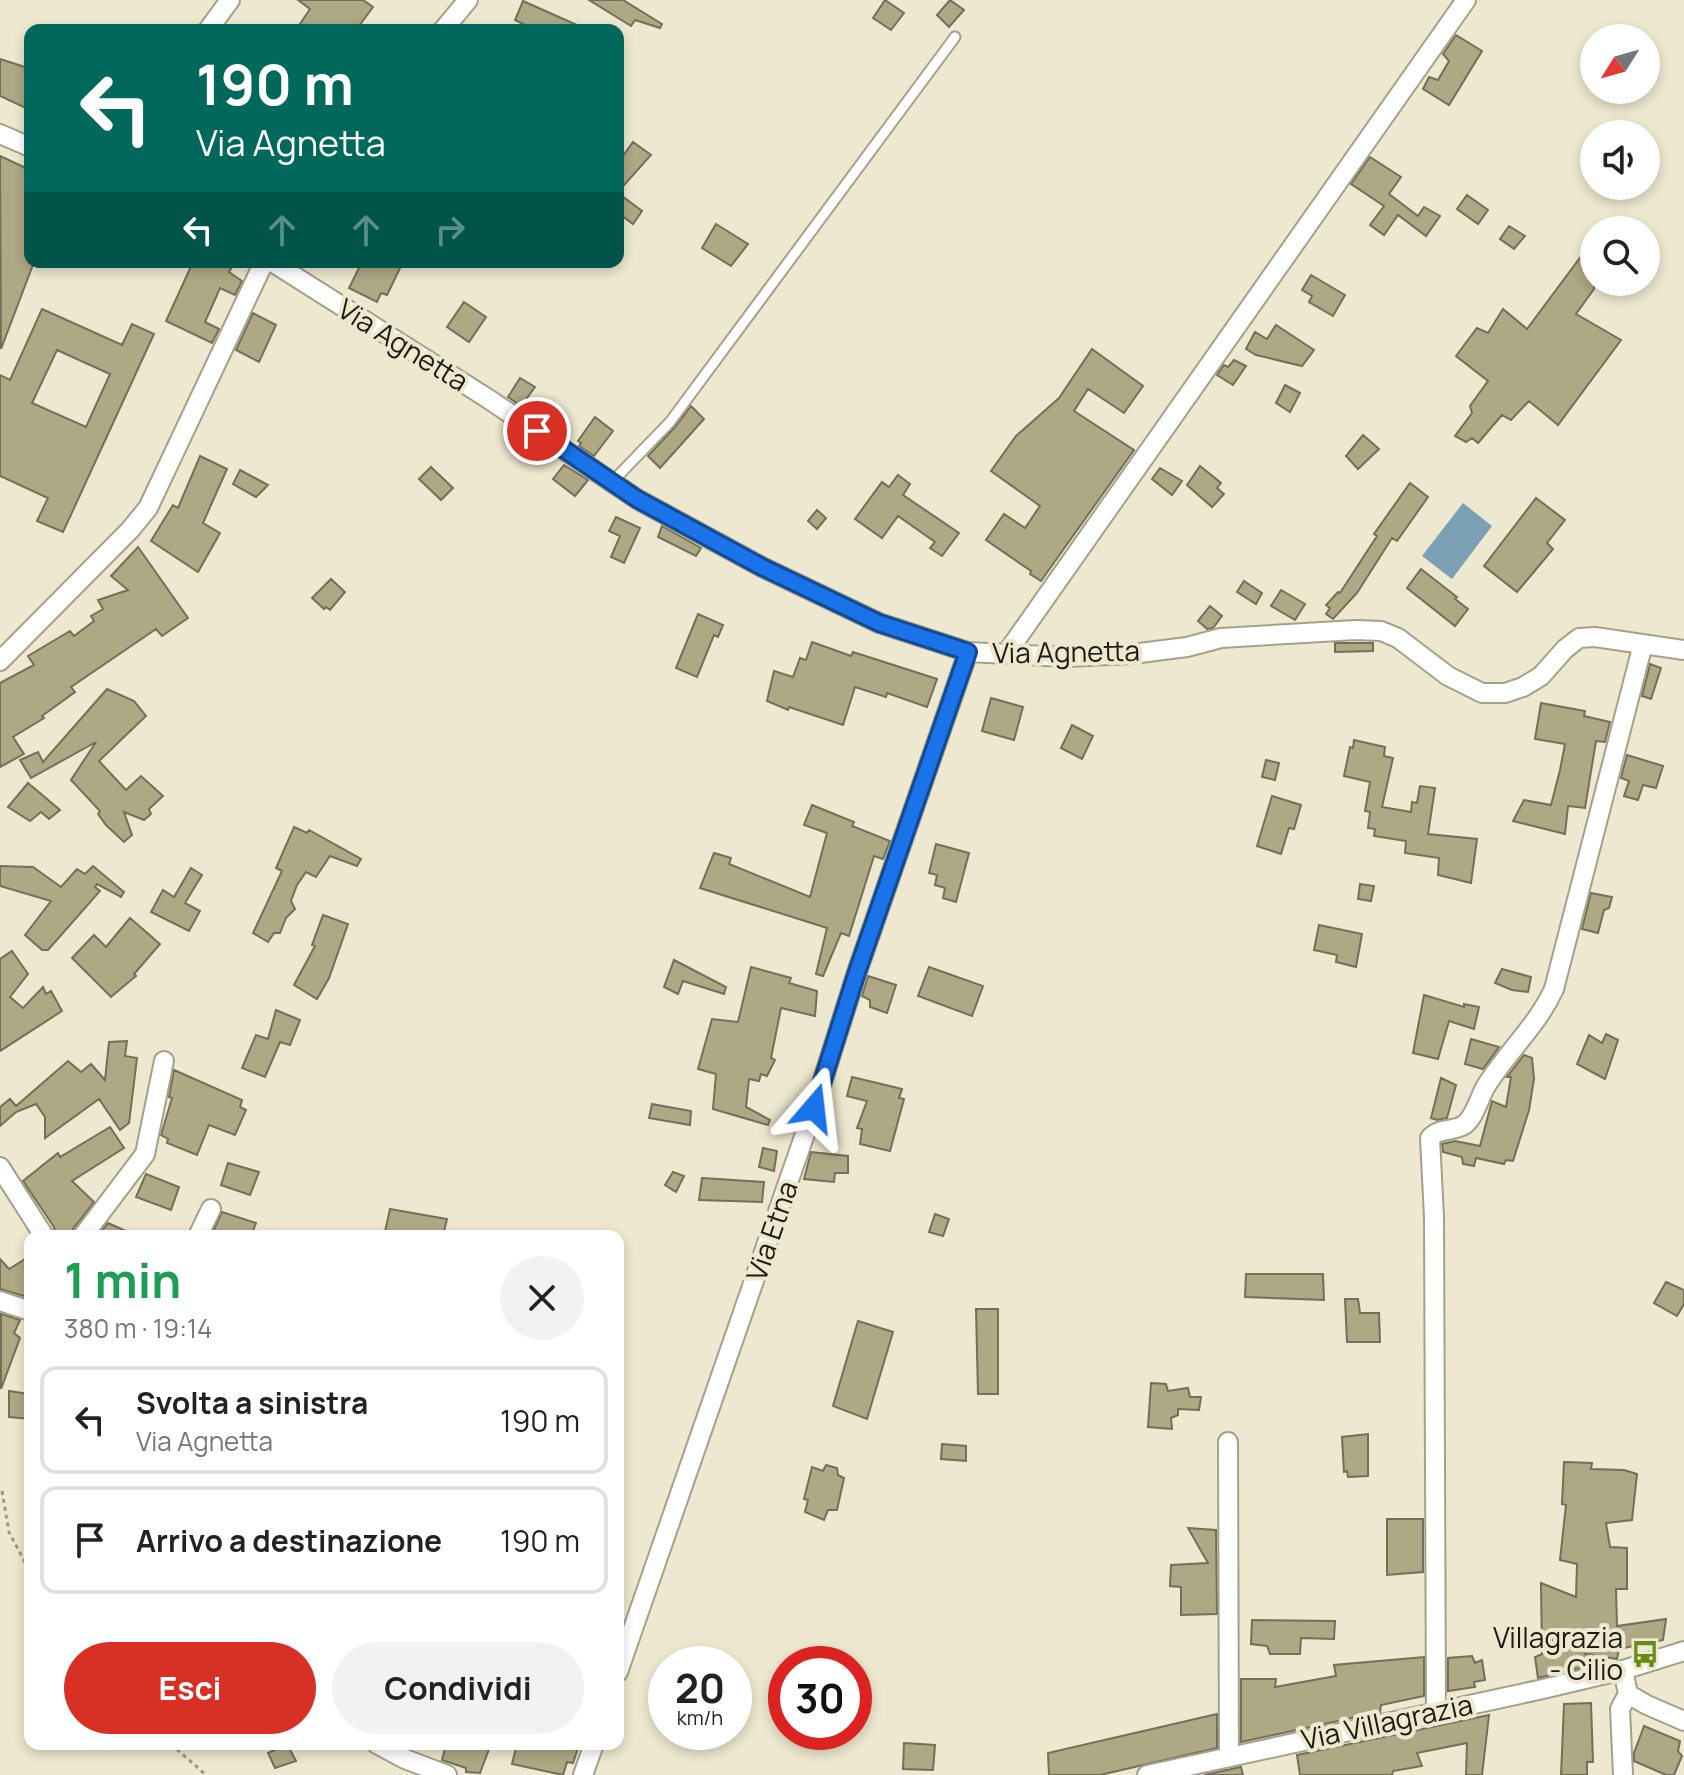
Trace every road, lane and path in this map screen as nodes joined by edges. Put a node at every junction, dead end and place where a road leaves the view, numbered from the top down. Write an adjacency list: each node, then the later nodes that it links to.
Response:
1 (230, 0): 4 (street)
2 (468, 0): 5 (street)
3 (1466, 0): 15 (street)
4 (212, 24)
5 (448, 24)
6 (955, 37): 11 (lane)
7 (0, 134): 8 (street)
8 (24, 144)
9 (261, 268): 16 (street)
10 (281, 268): 11 (street, Via Agnetta)
11 (612, 482): 14 (street, Via Agnetta)
12 (1643, 644): 13 (street, Via Agnetta); 15 (street, Via Agnetta); 32 (street)
13 (1684, 650)
14 (968, 652): 15 (street, Via Agnetta); 29 (street, Via Etna)
15 (1006, 654)
16 (0, 661)
17 (164, 1061): 21 (street)
18 (0, 1167): 20 (street)
19 (211, 1209): 22 (street)
20 (40, 1230)
21 (88, 1230)
22 (201, 1230)
23 (0, 1301): 24 (street)
24 (24, 1309)
25 (1228, 1442): 37 (street)
26 (2, 1491): 27 (path)
27 (24, 1560)
28 (1684, 1651): 30 (street, Via Villagrazia)
29 (624, 1655)
30 (1623, 1670): 31 (street); 32 (street, Via Villagrazia)
31 (1628, 1694): 33 (street); 42 (street)
32 (1436, 1711): 37 (street, Via Villagrazia)
33 (1684, 1721)
34 (178, 1750): 38 (path)
35 (592, 1750): 40 (street)
36 (407, 1751): 39 (street)
37 (1229, 1757): 41 (street, Via Villagrazia)
38 (206, 1775)
39 (447, 1775)
40 (583, 1775)
41 (1147, 1775)
42 (1623, 1775)

